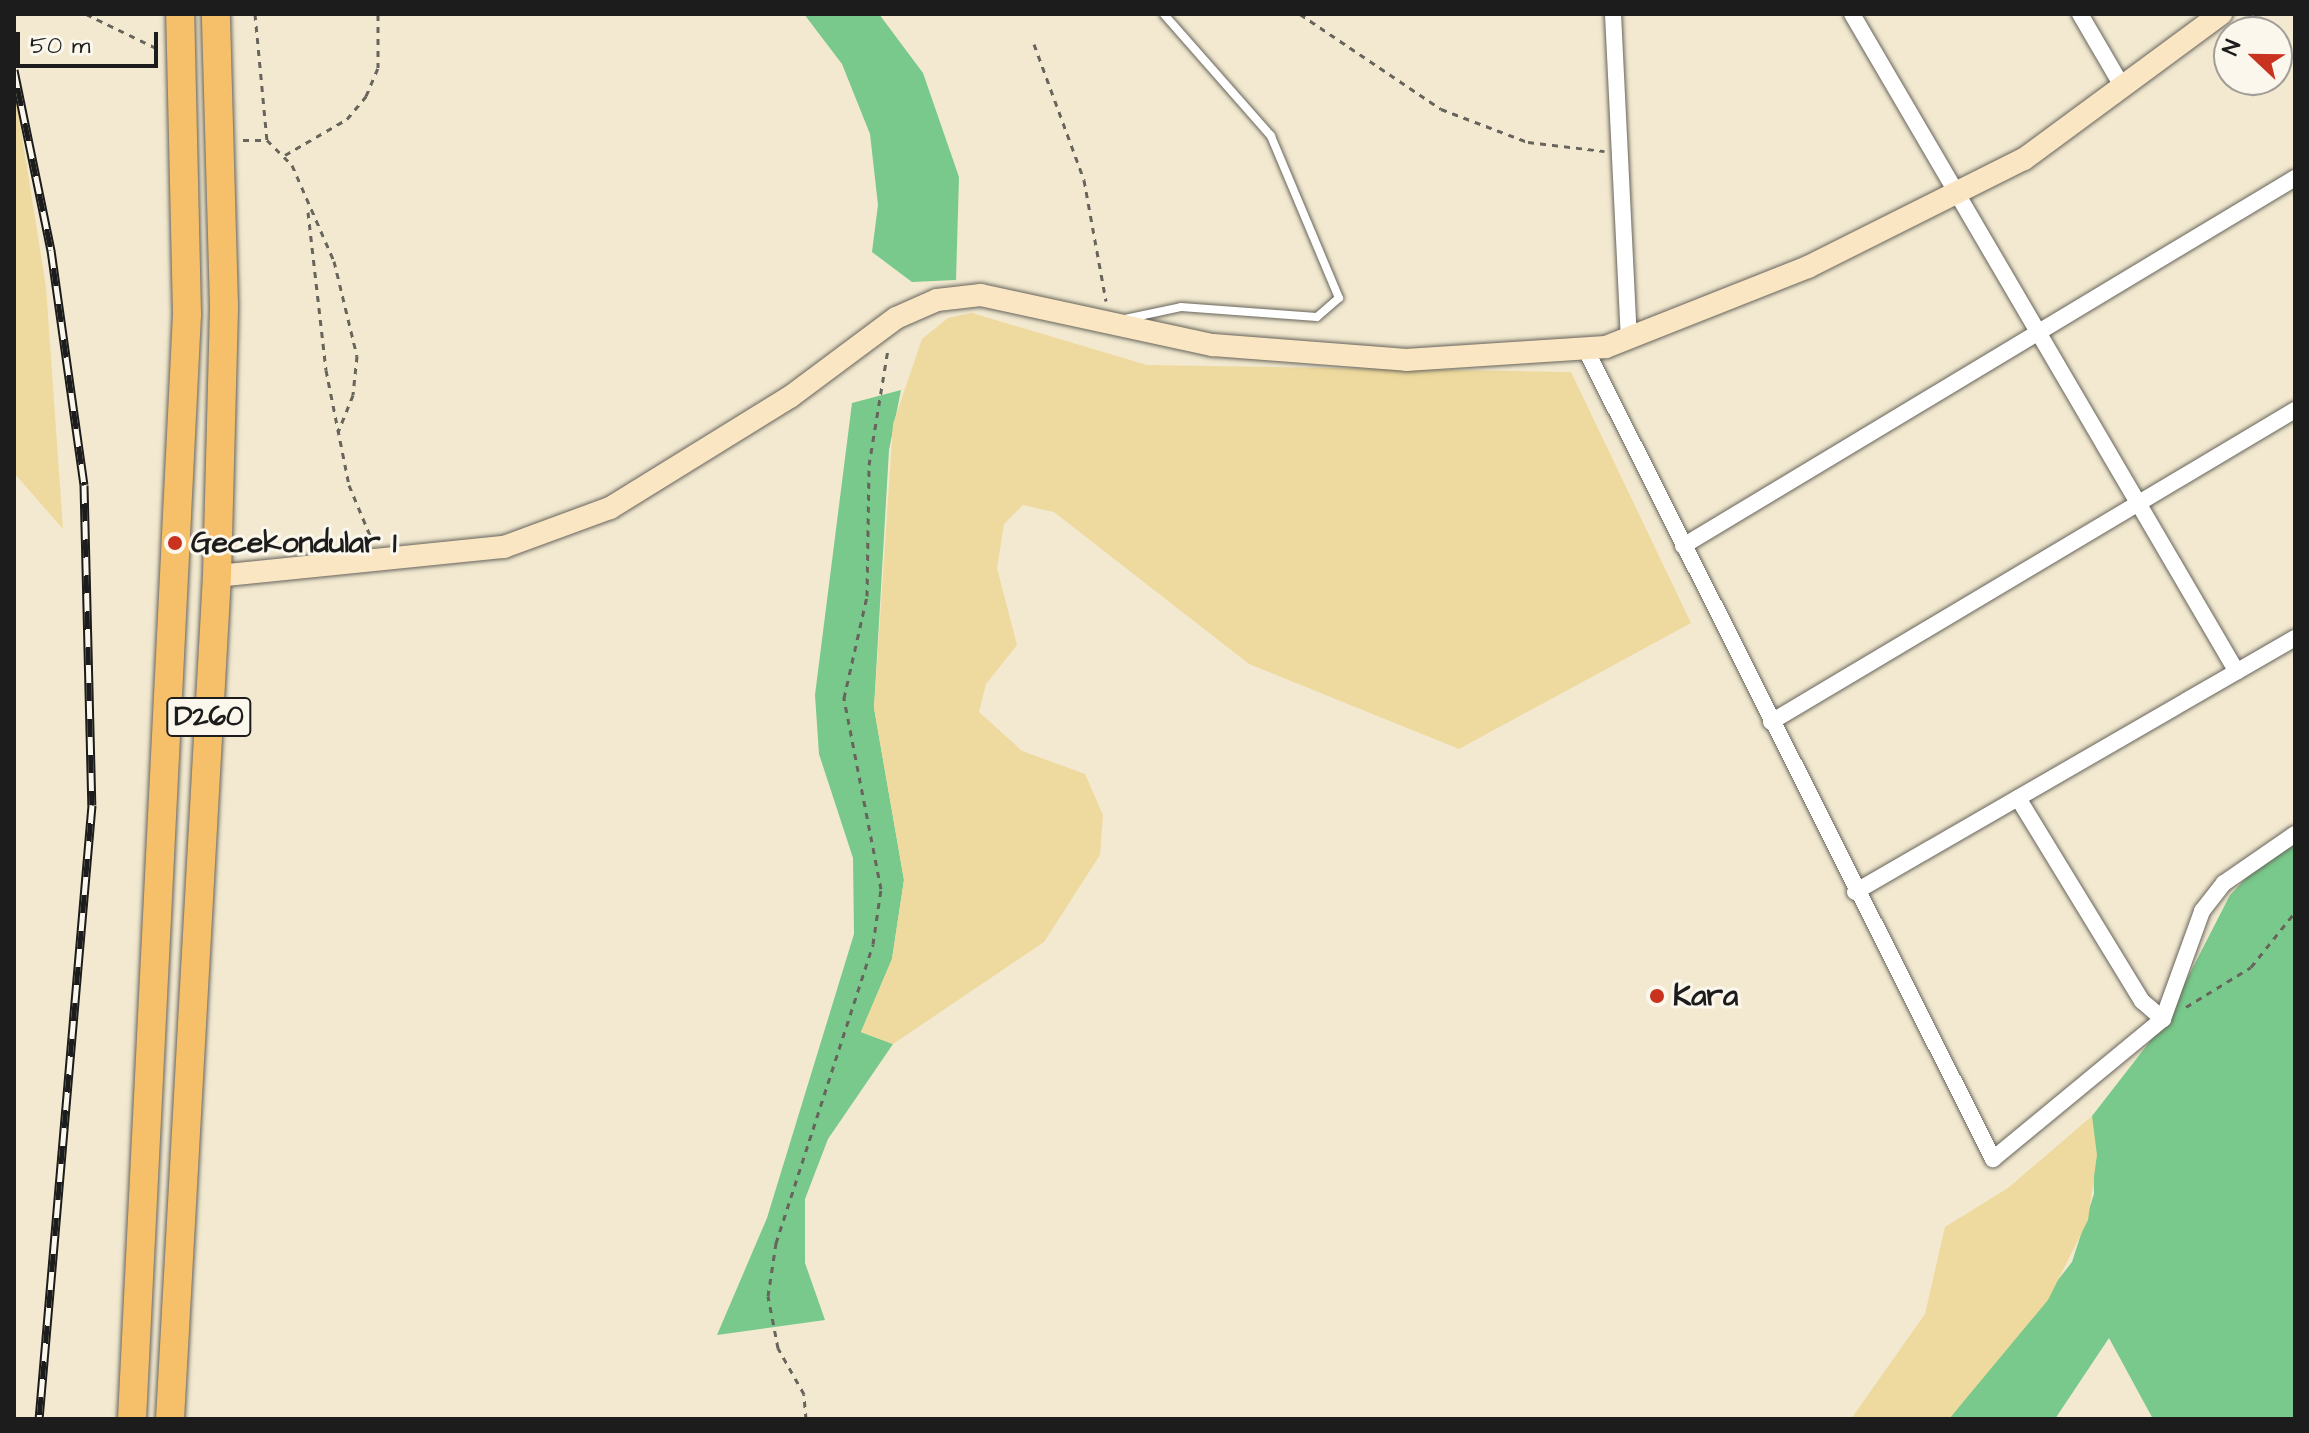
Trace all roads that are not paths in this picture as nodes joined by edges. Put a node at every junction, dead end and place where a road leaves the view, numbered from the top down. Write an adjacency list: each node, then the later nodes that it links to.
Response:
1 (180, 14): 26 (highway, D260)
2 (216, 14): 18 (highway, D260)
3 (1164, 14): 11 (lane)
4 (1613, 14): 13 (street)
5 (1852, 14): 10 (street)
6 (2080, 14): 8 (street)
7 (2221, 14): 8 (street)
8 (2122, 86): 10 (street)
9 (2295, 178): 12 (street)
10 (1958, 192): 12 (street); 13 (street)
11 (1109, 322): 14 (street); 18 (street)
12 (2040, 332): 16 (street); 17 (street)
13 (1629, 338): 14 (street)
14 (1585, 348): 17 (street)
15 (2295, 410): 16 (street)
16 (2139, 503): 20 (street); 21 (street)
17 (1683, 546): 21 (street)
18 (217, 576): 27 (highway, D260)
19 (2295, 638): 20 (street)
20 (2237, 672): 22 (street)
21 (1771, 722): 24 (street)
22 (2018, 798): 24 (street); 25 (street)
23 (2295, 834): 25 (street)
24 (1855, 892): 25 (street)
25 (2163, 1019)
26 (132, 1419)
27 (170, 1419)

